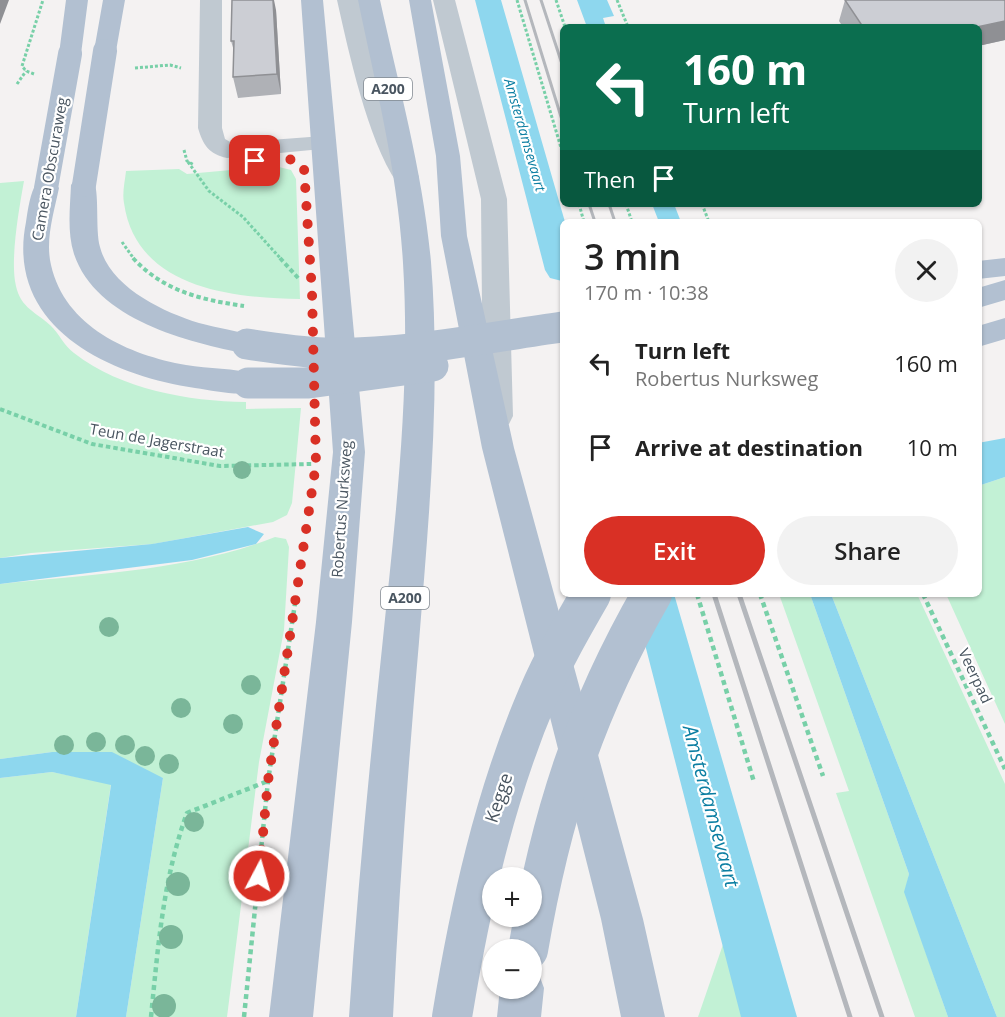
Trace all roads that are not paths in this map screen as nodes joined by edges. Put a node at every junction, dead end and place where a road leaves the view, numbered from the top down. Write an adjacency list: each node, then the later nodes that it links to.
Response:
1 (77, 0): 18 (main road, Camera Obscuraweg, bridge)
2 (114, 0): 15 (main road, bridge)
3 (312, 0): 9 (main road, Robertus Nurksweg)
4 (348, 0): 10 (lane, A200)
5 (369, 0): 10 (main road, A200)
6 (420, 0): 19 (main road, A200)
7 (444, 0): 19 (lane, A200)
8 (216, 7): 9 (lane)
9 (323, 143): 24 (main road, Robertus Nurksweg)
10 (406, 178): 25 (main road, A200)
11 (1005, 267): 12 (main road)
12 (982, 270)
13 (1005, 290): 14 (main road)
14 (982, 297)
15 (560, 327)
16 (1005, 328): 17 (main road)
17 (982, 336)
18 (560, 348)
19 (498, 448): 28 (main road, A200)
20 (589, 597): 26 (main road, Kegge, bridge)
21 (650, 597): 22 (main road, bridge)
22 (530, 939)
23 (521, 999): 27 (main road)
24 (291, 1017)
25 (371, 1017)
26 (452, 1017)
27 (519, 1017)
28 (643, 1017)

